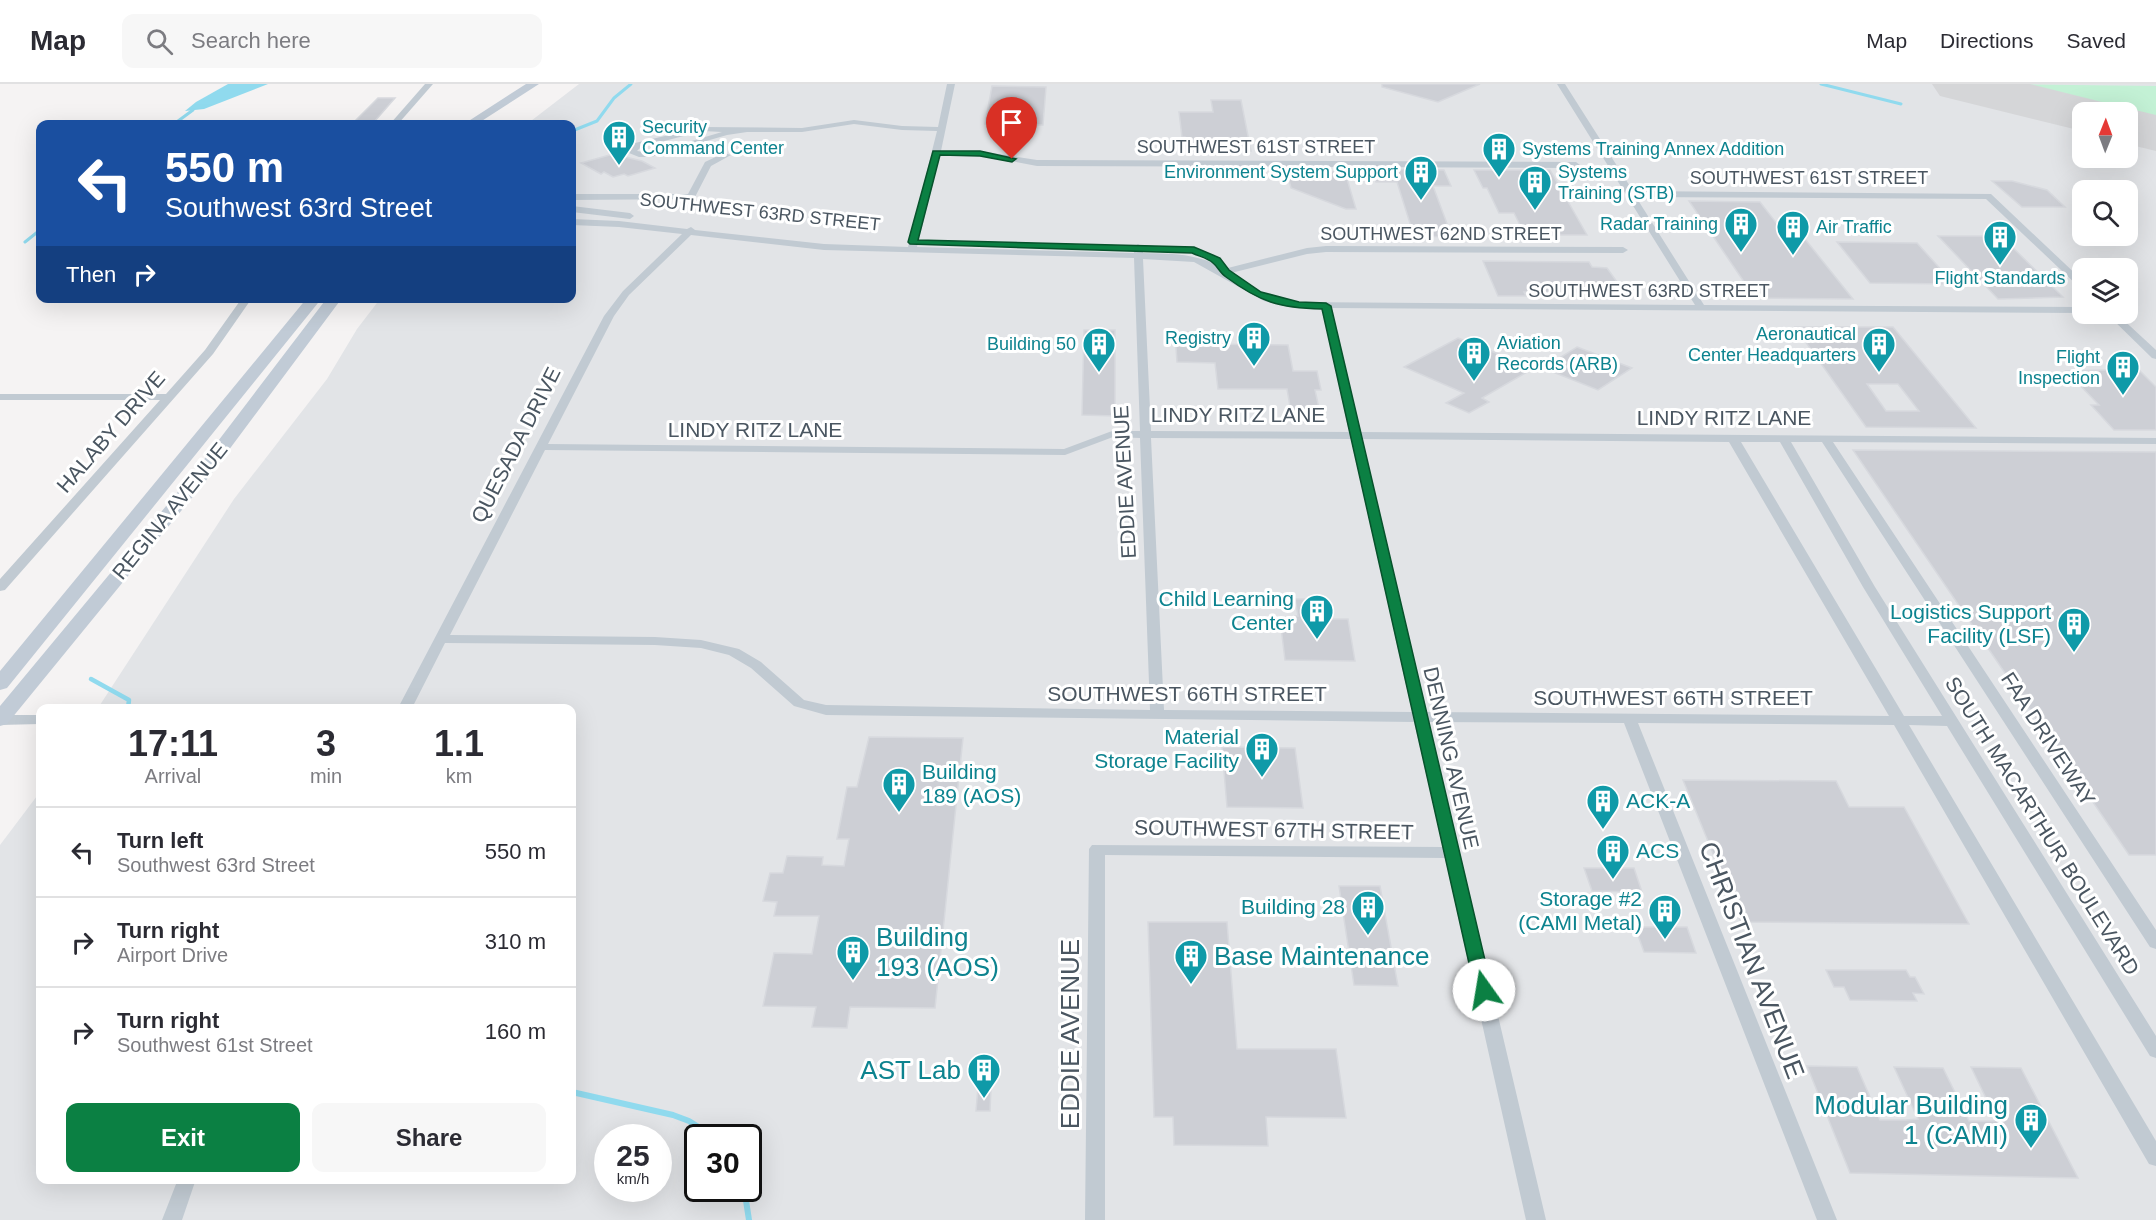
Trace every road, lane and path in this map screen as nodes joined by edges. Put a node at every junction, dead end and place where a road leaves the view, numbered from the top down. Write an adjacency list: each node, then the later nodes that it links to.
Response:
1 (429, 84): 6 (street)
2 (534, 84): 7 (main road)
3 (550, 84): 8 (main road)
4 (951, 84): 10 (street)
5 (1561, 84): 18 (street)
6 (398, 120)
7 (476, 120)
8 (495, 120)
9 (749, 129): 10 (street); 11 (street); 12 (street)
10 (941, 129): 15 (street)
11 (661, 141): 14 (street); 14 (street)
12 (697, 141): 13 (street); 14 (street)
13 (713, 149)
14 (666, 151)
15 (936, 153): 17 (street, SOUTHWEST 61ST STREET); 23 (street)
16 (725, 154): 19 (street)
17 (1576, 165)
18 (1629, 194): 27 (street, SOUTHWEST 61ST STREET); 32 (street)
19 (576, 197)
20 (576, 210): 22 (street, SOUTHWEST 63RD STREET)
21 (576, 222): 22 (street, SOUTHWEST 63RD STREET)
22 (692, 228): 23 (street, SOUTHWEST 63RD STREET); 44 (street, QUESADA DRIVE)
23 (912, 246): 25 (street, SOUTHWEST 63RD STREET)
24 (1623, 250): 26 (street, SOUTHWEST 62ND STREET)
25 (1138, 251): 26 (street, SOUTHWEST 63RD STREET); 38 (street, EDDIE AVENUE)
26 (1226, 272): 31 (street, SOUTHWEST 63RD STREET)
27 (2072, 276)
28 (243, 303): 37 (street, HALABY DRIVE)
29 (311, 303): 47 (main road, REGINA AVENUE)
30 (331, 303): 52 (main road, REGINA AVENUE)
31 (1326, 306): 32 (street, SOUTHWEST 63RD STREET); 39 (street, DENNING AVENUE)
32 (1701, 307): 33 (street, SOUTHWEST 63RD STREET)
33 (2072, 310)
34 (2122, 324): 35 (street)
35 (2156, 356)
36 (0, 397): 37 (street)
37 (168, 398): 45 (street, HALABY DRIVE)
38 (1145, 435): 39 (street, LINDY RITZ LANE); 44 (street, LINDY RITZ LANE); 49 (street, EDDIE AVENUE)
39 (1355, 436): 40 (street, LINDY RITZ LANE); 50 (street, DENNING AVENUE)
40 (1733, 438): 41 (street, LINDY RITZ LANE); 54 (street)
41 (1783, 438): 42 (street, LINDY RITZ LANE); 55 (street, SOUTH MACARTHUR BOULEVARD)
42 (1826, 438): 43 (street, LINDY RITZ LANE); 58 (street, FAA DRIVEWAY)
43 (2156, 441)
44 (540, 447): 46 (street, QUESADA DRIVE)
45 (0, 587)
46 (441, 639): 48 (street, QUESADA DRIVE); 49 (street, SOUTHWEST 66TH STREET)
47 (3, 681)
48 (407, 704)
49 (1157, 715): 50 (street, SOUTHWEST 66TH STREET)
50 (1420, 717): 51 (street, SOUTHWEST 66TH STREET); 57 (street, DENNING AVENUE)
51 (1629, 719): 54 (street, SOUTHWEST 66TH STREET); 65 (street, CHRISTIAN AVENUE)
52 (0, 720): 53 (street)
53 (36, 720)
54 (1899, 721): 55 (street, SOUTHWEST 66TH STREET); 60 (street)
55 (1952, 721): 59 (street, SOUTH MACARTHUR BOULEVARD)
56 (1097, 849): 57 (street, SOUTHWEST 67TH STREET); 63 (street, EDDIE AVENUE)
57 (1451, 853): 64 (street, DENNING AVENUE)
58 (2156, 943)
59 (2156, 1051)
60 (2156, 1158)
61 (185, 1184): 62 (street)
62 (172, 1220)
63 (1095, 1220)
64 (1536, 1220)
65 (1827, 1220)

